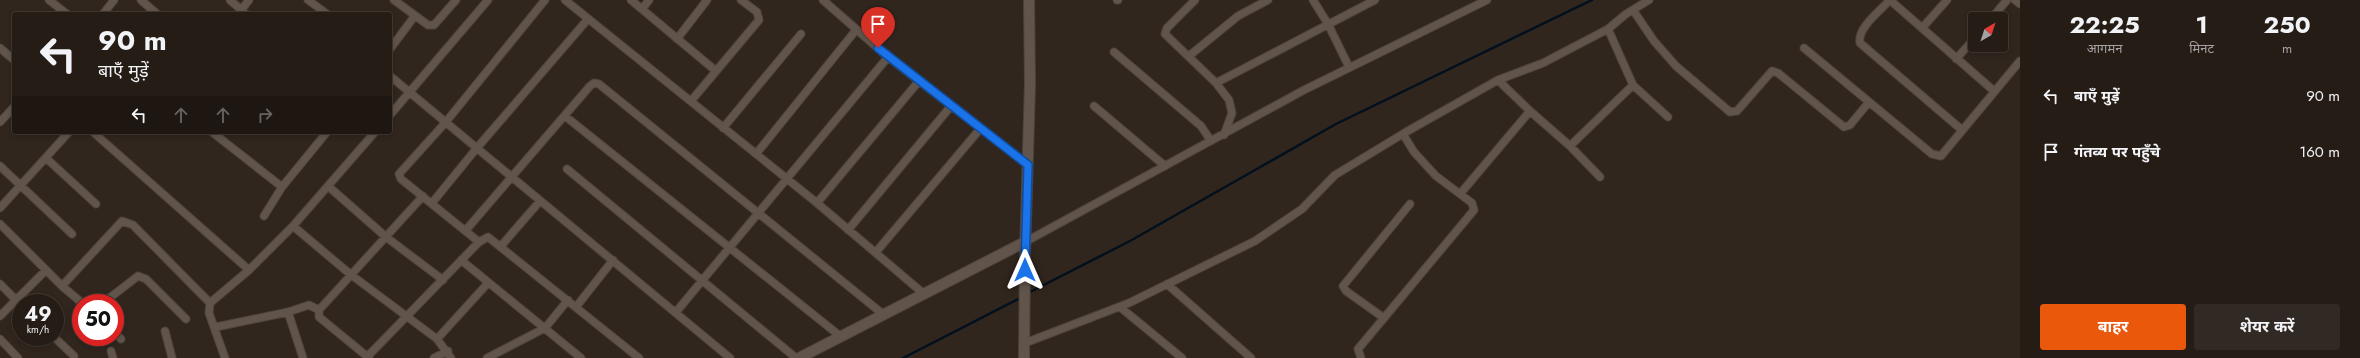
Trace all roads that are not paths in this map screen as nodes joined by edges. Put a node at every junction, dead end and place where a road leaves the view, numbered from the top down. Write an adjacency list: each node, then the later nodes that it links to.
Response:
1 (50, 0): 31 (street)
2 (114, 0): 32 (street)
3 (141, 0): 33 (street)
4 (230, 0): 34 (street)
5 (249, 0): 35 (street)
6 (308, 0): 36 (street)
7 (394, 0): 38 (street)
8 (456, 0): 38 (street)
9 (488, 0): 64 (street)
10 (545, 0): 75 (street)
11 (565, 0): 39 (street)
12 (631, 0): 29 (street)
13 (650, 0): 29 (street)
14 (707, 0): 45 (street)
15 (741, 0): 57 (street)
16 (823, 0): 43 (street)
17 (1030, 0): 91 (main road)
18 (1195, 0): 52 (street)
19 (1268, 0): 52 (street)
20 (1313, 0): 40 (street)
21 (1375, 0): 40 (street)
22 (1488, 0): 56 (street)
23 (1649, 0): 30 (street)
24 (1890, 0): 41 (street); 78 (street)
25 (1947, 0): 41 (street)
26 (2007, 0): 37 (street)
27 (2015, 0): 28 (street)
28 (2020, 4)
29 (642, 9): 45 (street)
30 (1633, 10): 42 (street); 66 (street)
31 (65, 12)
32 (104, 12)
33 (155, 12)
34 (241, 12)
35 (243, 12)
36 (324, 12)
37 (1997, 12)
38 (414, 17): 46 (street)
39 (588, 19): 65 (street); 88 (street)
40 (1328, 24): 56 (street); 61 (street)
41 (1922, 28): 54 (street)
42 (1608, 29): 59 (street); 62 (street)
43 (856, 30): 51 (street); 89 (street)
44 (802, 34): 76 (street)
45 (677, 39): 57 (street)
46 (392, 46)
47 (1968, 46): 54 (street)
48 (0, 48): 53 (street)
49 (1804, 48): 66 (street)
50 (1114, 52): 86 (street)
51 (888, 56): 60 (street); 97 (street)
52 (1189, 56): 61 (street)
53 (12, 58)
54 (1956, 59): 63 (street)
55 (2020, 61): 63 (street)
56 (1349, 68): 85 (street)
57 (716, 71): 65 (street)
58 (392, 78): 64 (street)
59 (1498, 80): 70 (street); 84 (street)
60 (919, 81): 67 (street); 105 (street)
61 (1216, 83): 85 (street)
62 (1633, 85): 73 (street); 87 (street)
63 (1994, 91): 78 (street)
64 (410, 93): 71 (street); 75 (street)
65 (691, 102): 76 (street)
66 (1870, 102): 78 (street)
67 (951, 106): 77 (street); 114 (street)
68 (1094, 106): 93 (street)
69 (12, 109): 74 (street)
70 (1530, 111): 87 (street); 101 (street)
71 (392, 113)
72 (565, 116): 96 (street); 109 (street); 120 (street)
73 (1668, 117)
74 (0, 122)
75 (445, 123): 88 (street); 102 (street)
76 (723, 128): 89 (street)
77 (980, 129): 91 (street); 121 (street)
78 (1962, 130)
79 (67, 134): 90 (street)
80 (96, 134): 125 (street)
81 (215, 134): 100 (street)
82 (325, 134): 100 (street)
83 (374, 134): 99 (street)
84 (1403, 134): 101 (street); 131 (street)
85 (1224, 135): 86 (street)
86 (1211, 141): 93 (street)
87 (1570, 146): 95 (street)
88 (476, 149): 96 (street); 104 (street)
89 (756, 154): 97 (street)
90 (46, 158): 98 (street); 106 (street)
91 (1028, 165): 118 (main road)
92 (0, 166): 98 (street)
93 (1166, 166): 118 (street)
94 (567, 169): 128 (street)
95 (1600, 177)
96 (513, 178): 103 (street); 113 (street)
97 (787, 179): 105 (street); 109 (street)
98 (22, 185): 108 (street); 115 (street)
99 (328, 186): 112 (street); 116 (street)
100 (282, 187): 110 (street)
101 (1460, 194): 149 (street)
102 (423, 196): 104 (street); 116 (street)
103 (540, 201): 119 (street); 123 (street)
104 (432, 203): 113 (street)
105 (817, 203): 114 (street)
106 (96, 204)
107 (1410, 204): 149 (street)
108 (0, 208)
109 (759, 214): 120 (street); 146 (street)
110 (264, 216)
111 (0, 224): 124 (street)
112 (293, 226): 125 (street); 126 (street)
113 (466, 230): 117 (street)
114 (848, 230): 121 (street)
115 (72, 234)
116 (386, 237): 126 (street); 127 (street)
117 (479, 242): 119 (street); 122 (street)
118 (1025, 242): 136 (main road); 155 (main road)
119 (501, 246): 138 (street)
120 (730, 248): 128 (street); 154 (street)
121 (876, 252): 136 (street)
122 (461, 260): 127 (street); 129 (street)
123 (613, 260): 140 (street); 145 (street)
124 (46, 270): 132 (street); 133 (street)
125 (249, 270): 139 (street)
126 (350, 274): 143 (street); 148 (street)
127 (443, 280): 148 (street)
128 (702, 281): 145 (street); 172 (street)
129 (488, 283): 152 (street); 157 (street)
130 (0, 284): 137 (street)
131 (1167, 284): 141 (street); 176 (street)
132 (62, 286): 134 (street); 139 (street)
133 (26, 294)
134 (72, 294)
135 (115, 294): 150 (street)
136 (924, 294): 146 (main road)
137 (12, 296)
138 (568, 300): 140 (street); 152 (street)
139 (210, 302): 151 (street)
140 (576, 307): 170 (street)
141 (1120, 307): 155 (street); 175 (street)
142 (12, 308): 147 (street)
143 (319, 310): 144 (street); 161 (street)
144 (288, 312): 151 (street); 165 (street)
145 (676, 312): 171 (street)
146 (884, 315): 154 (main road)
147 (0, 316)
148 (407, 316): 157 (street); 161 (street)
149 (1384, 318): 177 (street)
150 (186, 319)
151 (216, 327): 164 (street)
152 (545, 328): 168 (street); 169 (street)
153 (164, 331): 163 (street)
154 (840, 336): 173 (main road)
155 (1025, 338): 174 (main road)
156 (0, 339): 162 (street)
157 (437, 339): 159 (street)
158 (63, 346): 160 (street)
159 (448, 351): 166 (street); 167 (street)
160 (74, 356)
161 (368, 357)
162 (18, 358)
163 (172, 358)
164 (225, 358)
165 (303, 358)
166 (434, 358)
167 (451, 358)
168 (487, 358)
169 (581, 358)
170 (639, 358)
171 (730, 358)
172 (796, 358)
173 (799, 358)
174 (1024, 358)
175 (1182, 358)
176 (1251, 358)
177 (1361, 358)

